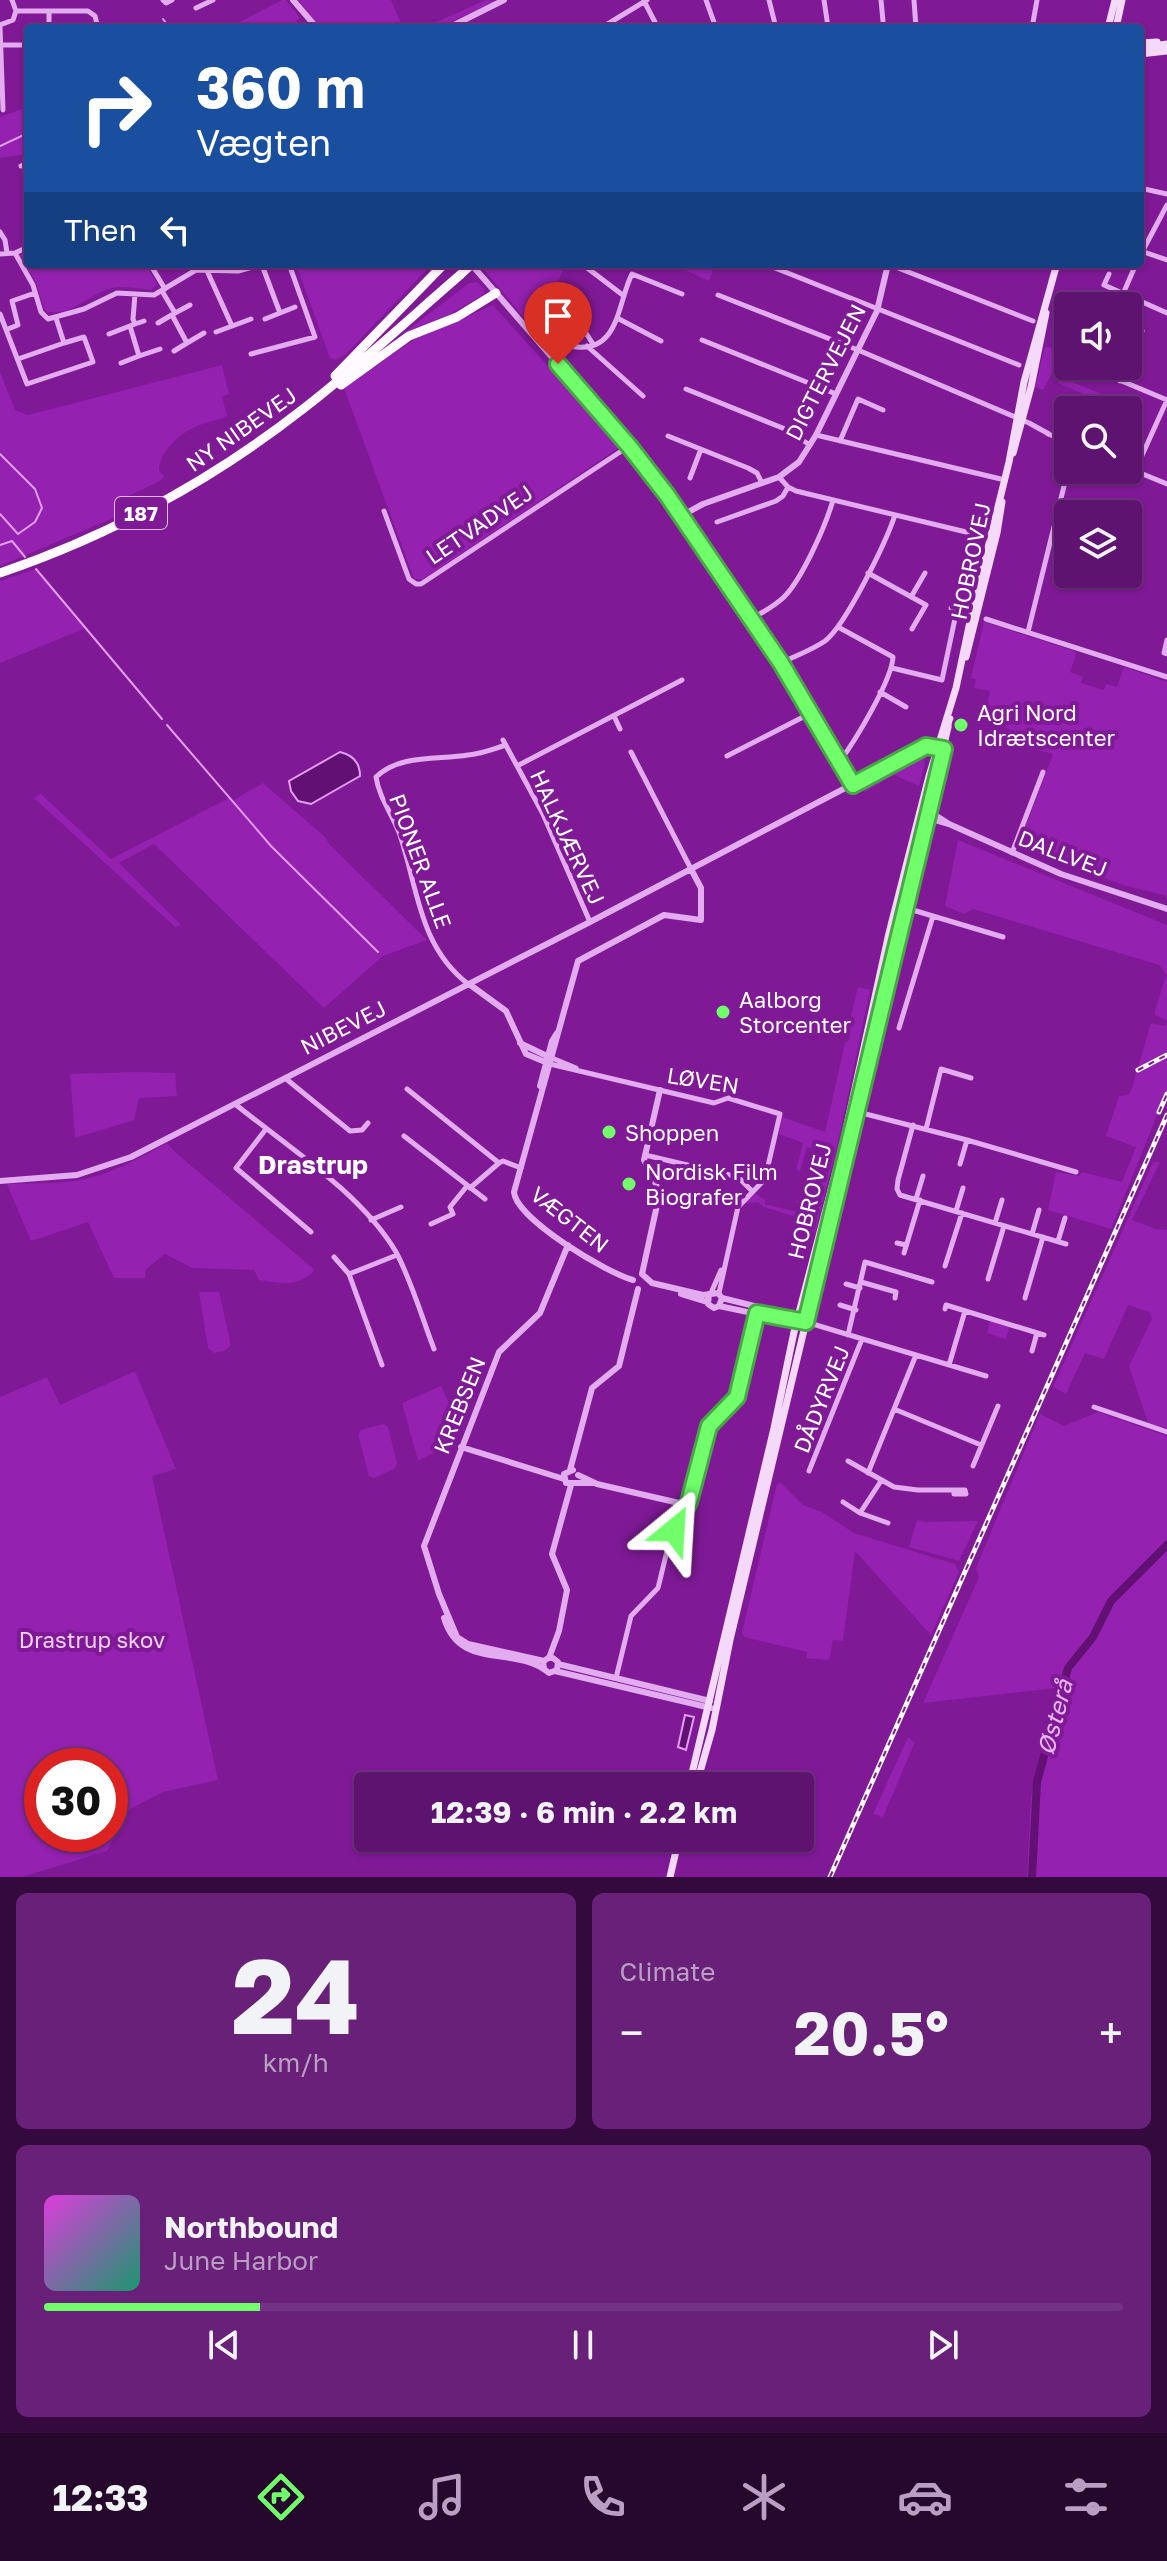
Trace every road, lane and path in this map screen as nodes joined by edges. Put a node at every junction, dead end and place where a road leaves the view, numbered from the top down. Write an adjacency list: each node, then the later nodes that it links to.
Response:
1 (12, 0): 16 (street)
2 (163, 0): 3 (street)
3 (172, 0)
4 (213, 0): 15 (street)
5 (293, 0): 21 (street)
6 (504, 0): 22 (street)
7 (645, 0): 23 (street); 24 (street)
8 (706, 0): 25 (street)
9 (769, 0): 26 (street)
10 (824, 0): 27 (street)
11 (881, 0): 18 (street)
12 (914, 0): 28 (street)
13 (1037, 0): 29 (street)
14 (1118, 0): 30 (main road)
15 (196, 8)
16 (16, 11): 17 (street); 31 (street)
17 (49, 11): 19 (street); 20 (street)
18 (883, 21)
19 (49, 24)
20 (97, 24)
21 (313, 24)
22 (465, 24)
23 (607, 24)
24 (656, 24)
25 (715, 24)
26 (775, 24)
27 (828, 24)
28 (916, 24)
29 (1033, 24)
30 (1113, 24)
31 (0, 26): 33 (street)
32 (1167, 43): 35 (main road)
33 (0, 45): 34 (street); 38 (street)
34 (24, 45)
35 (1144, 47)
36 (1144, 48): 37 (main road)
37 (1167, 51)
38 (2, 90): 39 (street); 40 (street)
39 (13, 90)
40 (3, 110)
41 (1144, 189): 42 (street)
42 (1167, 194)
43 (1167, 205): 45 (street)
44 (0, 232): 47 (street)
45 (1144, 247)
46 (24, 249): 48 (street)
47 (4, 253): 48 (street)
48 (15, 253): 69 (street)
49 (1144, 254): 50 (street)
50 (1167, 260)
51 (152, 268): 66 (street)
52 (249, 268): 64 (street)
53 (264, 268): 80 (street)
54 (291, 268): 106 (street)
55 (440, 268): 121 (highway)
56 (468, 268): 117 (highway, NY NIBEVEJ / 187, bridge)
57 (475, 268): 70 (street)
58 (587, 268): 74 (street)
59 (775, 268): 79 (street)
60 (887, 268): 79 (street, DIGTERVEJEN)
61 (898, 268): 89 (street)
62 (1056, 268): 118 (main road, HOBROVEJ)
63 (1134, 268): 68 (street)
64 (209, 269): 66 (street); 92 (street)
65 (1109, 274): 67 (street)
66 (163, 290): 71 (street); 83 (street)
67 (1119, 292)
68 (1124, 292)
69 (35, 293): 84 (street); 93 (street)
70 (496, 293): 101 (street); 117 (highway)
71 (135, 294): 84 (street); 91 (street)
72 (682, 294): 74 (street)
73 (718, 295): 104 (street)
74 (624, 296): 87 (street)
75 (1142, 302): 81 (street)
76 (190, 305): 83 (street)
77 (295, 307): 80 (street)
78 (563, 310): 102 (street)
79 (877, 311): 104 (street, DIGTERVEJEN); 110 (street)
80 (280, 313): 86 (street)
81 (1167, 313)
82 (0, 314): 93 (street)
83 (173, 314): 90 (street); 100 (street)
84 (56, 318): 99 (street)
85 (251, 319): 92 (street)
86 (265, 319)
87 (619, 319): 98 (street); 102 (street)
88 (144, 321): 91 (street)
89 (1033, 321)
90 (158, 323)
91 (132, 325): 96 (street); 107 (street)
92 (232, 326): 94 (street)
93 (8, 329): 108 (street)
94 (216, 332)
95 (204, 333): 100 (street)
96 (109, 334)
97 (702, 340): 113 (street)
98 (661, 341)
99 (64, 343): 108 (street); 108 (street)
100 (187, 343): 105 (street)
101 (540, 344): 102 (street); 127 (street)
102 (590, 345): 114 (street)
103 (160, 349): 107 (street)
104 (858, 350): 113 (street, DIGTERVEJEN); 118 (street)
105 (174, 351)
106 (251, 354)
107 (139, 356): 109 (street)
108 (18, 359)
109 (121, 363)
110 (1019, 365)
111 (1120, 381): 115 (street)
112 (686, 389): 126 (street)
113 (836, 394): 122 (street, DIGTERVEJEN)
114 (643, 396)
115 (1167, 400): 119 (street)
116 (883, 410): 125 (street)
117 (302, 411): 121 (highway, NY NIBEVEJ / 187)
118 (1019, 420): 124 (street); 134 (main road, HOBROVEJ)
119 (1158, 421): 120 (street); 129 (street)
120 (1166, 423)
121 (271, 432): 144 (highway, NY NIBEVEJ / 187)
122 (816, 435): 125 (street); 126 (street, DIGTERVEJEN)
123 (668, 436): 128 (street)
124 (1054, 436)
125 (840, 441): 134 (street)
126 (810, 445): 131 (street, DIGTERVEJEN)
127 (629, 446): 139 (street, LETVADVEJ); 141 (street)
128 (701, 449): 132 (street); 133 (street)
129 (1142, 456)
130 (1142, 474): 136 (street)
131 (779, 477): 133 (street, DIGTERVEJEN); 137 (street)
132 (690, 478)
133 (762, 483): 141 (street, DIGTERVEJEN)
134 (1004, 484): 143 (main road, HOBROVEJ)
135 (1065, 484): 153 (street)
136 (1167, 484)
137 (788, 487): 138 (street); 142 (street)
138 (833, 500): 140 (street); 149 (street)
139 (384, 511)
140 (895, 515): 143 (street); 145 (street)
141 (681, 516): 149 (street)
142 (717, 522)
143 (992, 539): 166 (main road, HOBROVEJ)
144 (0, 573)
145 (868, 573): 147 (street); 151 (street)
146 (925, 573): 147 (street)
147 (911, 597): 152 (street)
148 (951, 608): 157 (street)
149 (752, 619): 156 (street)
150 (986, 619): 153 (street)
151 (838, 627): 156 (street); 157 (street)
152 (912, 629)
153 (1028, 632): 158 (street)
154 (1167, 640): 155 (street)
155 (1167, 654)
156 (781, 663): 162 (street)
157 (892, 668): 160 (street)
158 (1167, 677)
159 (682, 680): 163 (street, HALKJÆRVEJ)
160 (880, 692): 161 (street); 169 (street)
161 (906, 707)
162 (811, 713): 168 (street); 169 (street)
163 (614, 716): 164 (street); 170 (street, HALKJÆRVEJ)
164 (620, 729)
165 (504, 743): 170 (street, HALKJÆRVEJ); 181 (street, PIONER ALLE)
166 (940, 750): 172 (street, NIBEVEJ); 173 (main road, HOBROVEJ)
167 (631, 752): 175 (street)
168 (727, 756)
169 (840, 761): 172 (street)
170 (517, 766): 179 (street, HALKJÆRVEJ)
171 (1043, 772): 174 (street)
172 (853, 785): 175 (street, NIBEVEJ)
173 (924, 814): 174 (street, DALLVEJ); 176 (main road, HOBROVEJ)
174 (1012, 853): 177 (street, DALLVEJ)
175 (691, 869): 179 (street, NIBEVEJ); 183 (street)
176 (900, 906): 178 (street); 189 (main road, HOBROVEJ)
177 (1167, 909)
178 (933, 916): 180 (street); 182 (street)
179 (590, 922): 181 (street, NIBEVEJ)
180 (1003, 937)
181 (468, 984): 183 (street); 184 (street, NIBEVEJ)
182 (899, 1028)
183 (548, 1060): 187 (street, LØVEN); 199 (street)
184 (284, 1078): 188 (street, NIBEVEJ); 190 (street)
185 (971, 1078): 193 (street)
186 (407, 1089): 197 (street)
187 (660, 1090): 196 (street); 205 (street, LØVEN)
188 (235, 1104): 192 (street); 202 (street, NIBEVEJ)
189 (853, 1110): 191 (street); 246 (main road, HOBROVEJ)
190 (368, 1123)
191 (913, 1125): 193 (street); 207 (street)
192 (266, 1129): 213 (street); 217 (street)
193 (926, 1129): 195 (street)
194 (404, 1136): 203 (street)
195 (967, 1140): 198 (street); 200 (street)
196 (645, 1155): 205 (street); 230 (street)
197 (499, 1163): 199 (street); 203 (street)
198 (960, 1164)
199 (521, 1168): 223 (street, VÆGTEN)
200 (1076, 1172)
201 (923, 1176): 207 (street)
202 (0, 1181)
203 (468, 1187): 206 (street); 215 (street)
204 (963, 1188): 211 (street)
205 (752, 1191): 238 (street, LØVEN)
206 (485, 1199)
207 (918, 1200): 211 (street); 224 (street)
208 (1002, 1200): 214 (street)
209 (401, 1207): 213 (street)
210 (1039, 1210): 218 (street)
211 (959, 1212): 214 (street); 228 (street)
212 (1065, 1218): 220 (street)
213 (371, 1220): 226 (street)
214 (995, 1223): 216 (street)
215 (431, 1224)
216 (1004, 1226): 218 (street); 231 (street)
217 (311, 1232)
218 (1032, 1234): 219 (street)
219 (1043, 1237): 220 (street); 240 (street)
220 (1058, 1241): 222 (street)
221 (897, 1243): 224 (street)
222 (1066, 1244)
223 (568, 1245): 232 (street, VÆGTEN); 262 (street, KREBSEN)
224 (906, 1245): 225 (street)
225 (904, 1253)
226 (397, 1255): 229 (street); 251 (street)
227 (334, 1257): 229 (street)
228 (945, 1266)
229 (349, 1274): 254 (street)
230 (642, 1274): 232 (street); 234 (street)
231 (988, 1279)
232 (633, 1280): 237 (street)
233 (932, 1282): 236 (street)
234 (647, 1284): 237 (street); 238 (street)
235 (846, 1284): 236 (street)
236 (860, 1285): 239 (street); 243 (street)
237 (638, 1289): 267 (street)
238 (715, 1298): 245 (street); 246 (street)
239 (895, 1298)
240 (1025, 1298)
241 (840, 1305): 243 (street)
242 (945, 1309): 244 (street)
243 (856, 1310): 248 (street)
244 (965, 1311): 247 (street); 255 (street)
245 (757, 1313): 246 (street); 271 (street)
246 (802, 1320): 248 (street); 276 (main road, HOBROVEJ); 276 (main road, HOBROVEJ)
247 (1037, 1333): 249 (street); 252 (street)
248 (848, 1335): 250 (street)
249 (1044, 1335)
250 (862, 1339): 253 (street); 265 (street, DÅDYRVEJ)
251 (434, 1349)
252 (1032, 1351)
253 (916, 1355): 255 (street); 259 (street)
254 (382, 1365)
255 (949, 1365): 256 (street)
256 (986, 1376)
257 (998, 1406): 261 (street)
258 (1094, 1407): 260 (street)
259 (894, 1409): 261 (street); 266 (street)
260 (1167, 1432)
261 (981, 1445): 264 (street)
262 (461, 1447): 267 (street); 274 (street, KREBSEN)
263 (848, 1461): 266 (street)
264 (973, 1466)
265 (809, 1471)
266 (868, 1473): 268 (street)
267 (571, 1477): 271 (street); 274 (street)
268 (881, 1481): 269 (street); 272 (street)
269 (954, 1491)
270 (843, 1502): 272 (street)
271 (680, 1507): 275 (street)
272 (860, 1513): 273 (street)
273 (888, 1523)
274 (551, 1664): 275 (street, KREBSEN); 276 (street, KREBSEN)
275 (616, 1678): 276 (street, KREBSEN)
276 (711, 1704): 277 (main road, HOBROVEJ); 278 (main road, HOBROVEJ)
277 (693, 1772)
278 (699, 1772)
279 (676, 1852): 280 (main road)
280 (670, 1877)

